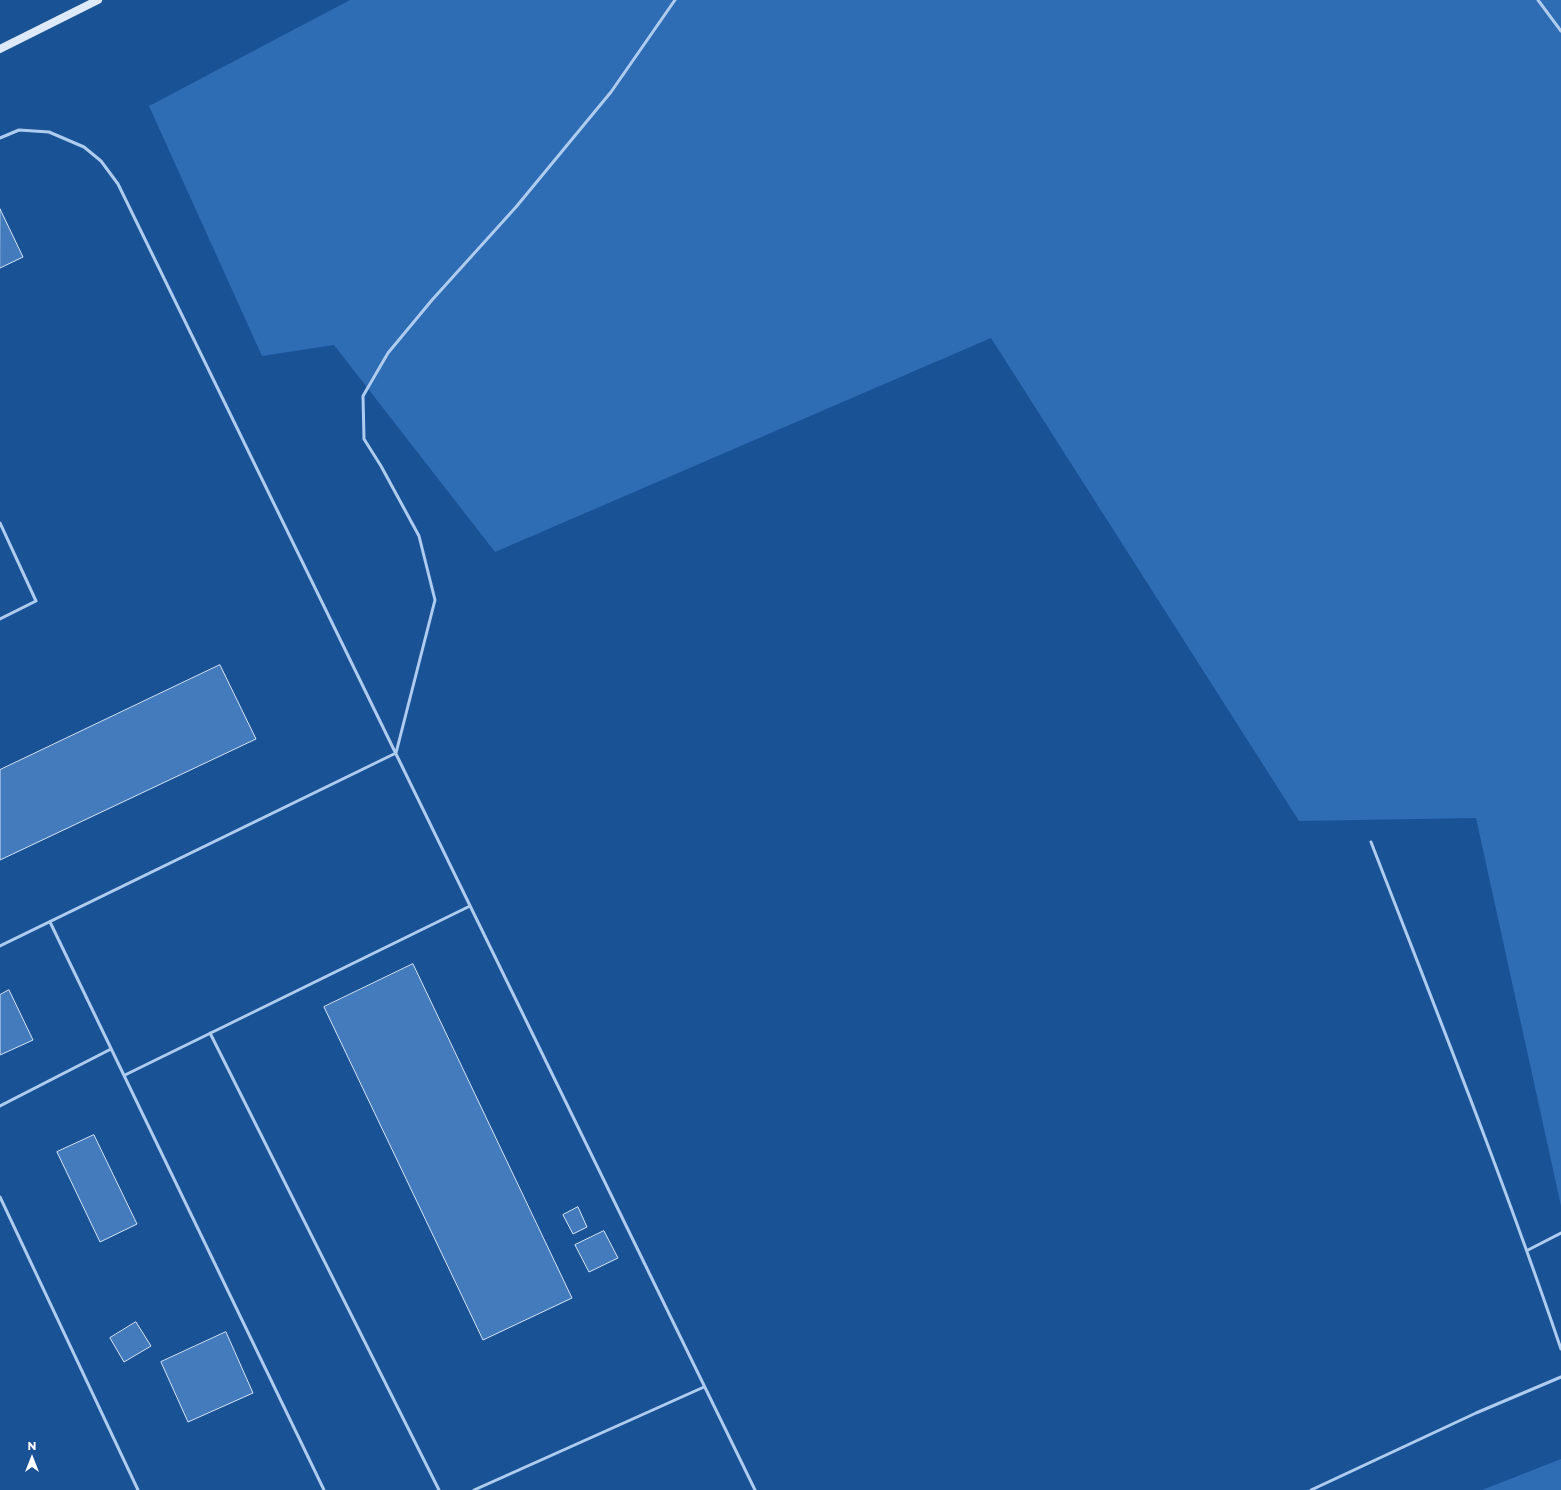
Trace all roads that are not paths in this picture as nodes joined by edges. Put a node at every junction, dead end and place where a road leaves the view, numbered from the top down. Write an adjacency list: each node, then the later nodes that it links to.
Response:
1 (98, 0): 5 (main road)
2 (675, 0): 9 (lane)
3 (1538, 0): 4 (lane)
4 (1561, 32)
5 (0, 48)
6 (0, 138): 9 (lane)
7 (0, 523): 8 (lane)
8 (0, 619)
9 (396, 753): 11 (lane); 12 (lane)
10 (1371, 842): 20 (lane)
11 (470, 906): 14 (lane); 23 (lane)
12 (50, 922): 13 (lane); 15 (lane)
13 (0, 946)
14 (210, 1033): 16 (lane); 26 (lane)
15 (111, 1048): 16 (lane); 17 (lane)
16 (124, 1076): 25 (lane)
17 (0, 1106)
18 (0, 1197): 24 (lane)
19 (1561, 1233): 20 (lane)
20 (1528, 1250): 21 (lane)
21 (1561, 1349)
22 (1561, 1377): 29 (lane)
23 (704, 1387): 27 (lane); 28 (lane)
24 (138, 1490)
25 (324, 1490)
26 (439, 1490)
27 (474, 1490)
28 (755, 1490)
29 (1311, 1490)

